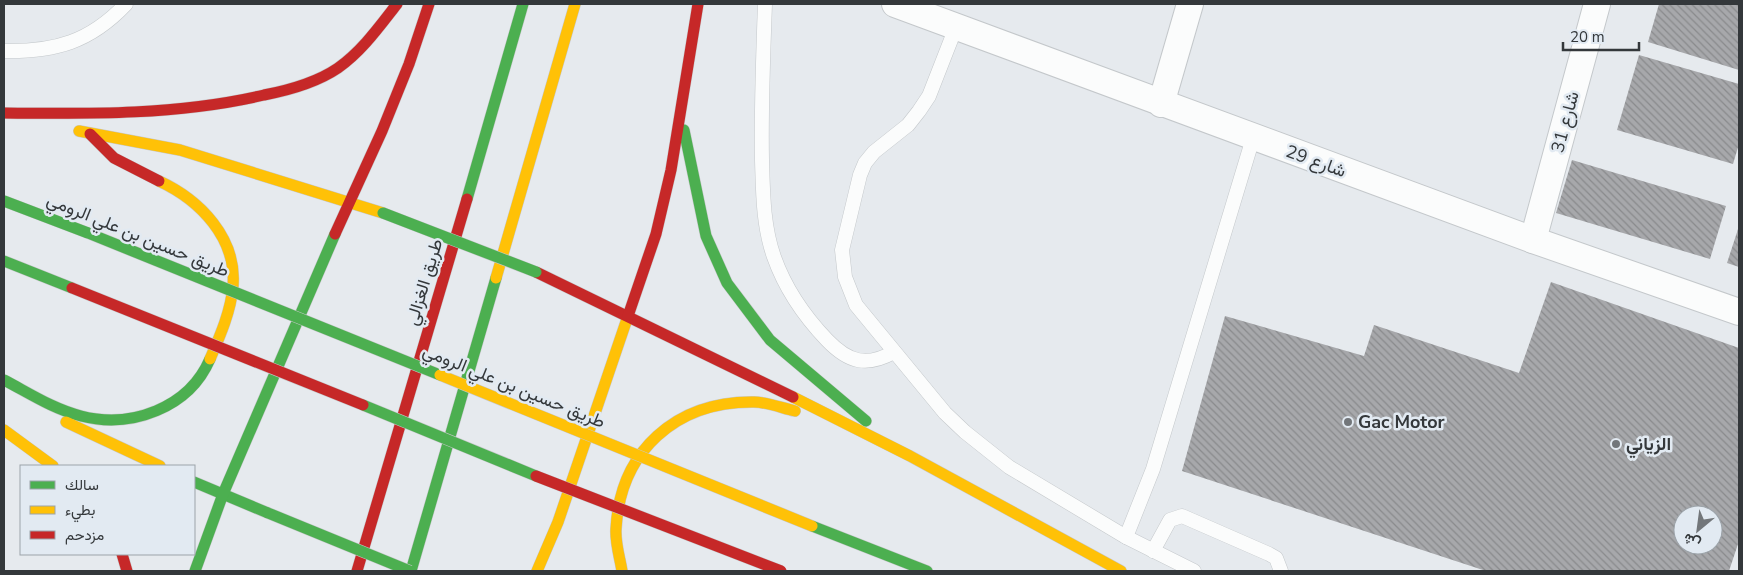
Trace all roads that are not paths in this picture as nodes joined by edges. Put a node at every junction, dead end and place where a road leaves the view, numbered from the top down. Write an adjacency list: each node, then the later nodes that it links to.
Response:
1 (126, 4): 12 (lane)
2 (397, 4): 15 (highway)
3 (430, 4): 21 (highway)
4 (523, 4): 40 (highway, طريق الغزالي)
5 (575, 4): 41 (highway)
6 (698, 4): 14 (highway)
7 (765, 4): 26 (lane)
8 (895, 4): 11 (street, شارع 29)
9 (1190, 4): 13 (street)
10 (1597, 4): 22 (street, شارع 31)
11 (956, 27): 13 (street, شارع 29); 26 (lane)
12 (4, 51)
13 (1161, 104): 19 (street, شارع 29)
14 (681, 114): 25 (highway); 30 (highway)
15 (4, 115): 16 (highway)
16 (52, 126)
17 (71, 130): 18 (highway)
18 (90, 134): 21 (highway); 27 (highway)
19 (1253, 138): 22 (street, شارع 29); 35 (lane)
20 (4, 201): 45 (highway, طريق حسين بن علي الرومي, bridge)
21 (348, 203): 25 (highway, bridge); 34 (highway)
22 (1533, 240): 24 (street, شارع 29)
23 (4, 261): 44 (highway, bridge)
24 (1739, 312)
25 (628, 316): 30 (highway); 42 (highway)
26 (894, 352): 35 (lane)
27 (4, 380)
28 (4, 393): 32 (highway)
29 (4, 430): 31 (highway)
30 (910, 456): 43 (highway); 46 (highway)
31 (52, 465)
32 (158, 465)
33 (195, 482): 34 (highway)
34 (223, 494): 39 (highway); 41 (highway, bridge)
35 (1126, 537): 36 (lane)
36 (1152, 551): 47 (lane); 48 (lane)
37 (122, 555): 38 (highway)
38 (127, 571)
39 (195, 571)
40 (357, 571)
41 (411, 571)
42 (537, 571)
43 (622, 571)
44 (781, 571)
45 (927, 571)
46 (1121, 571)
47 (1194, 571)
48 (1281, 571)

